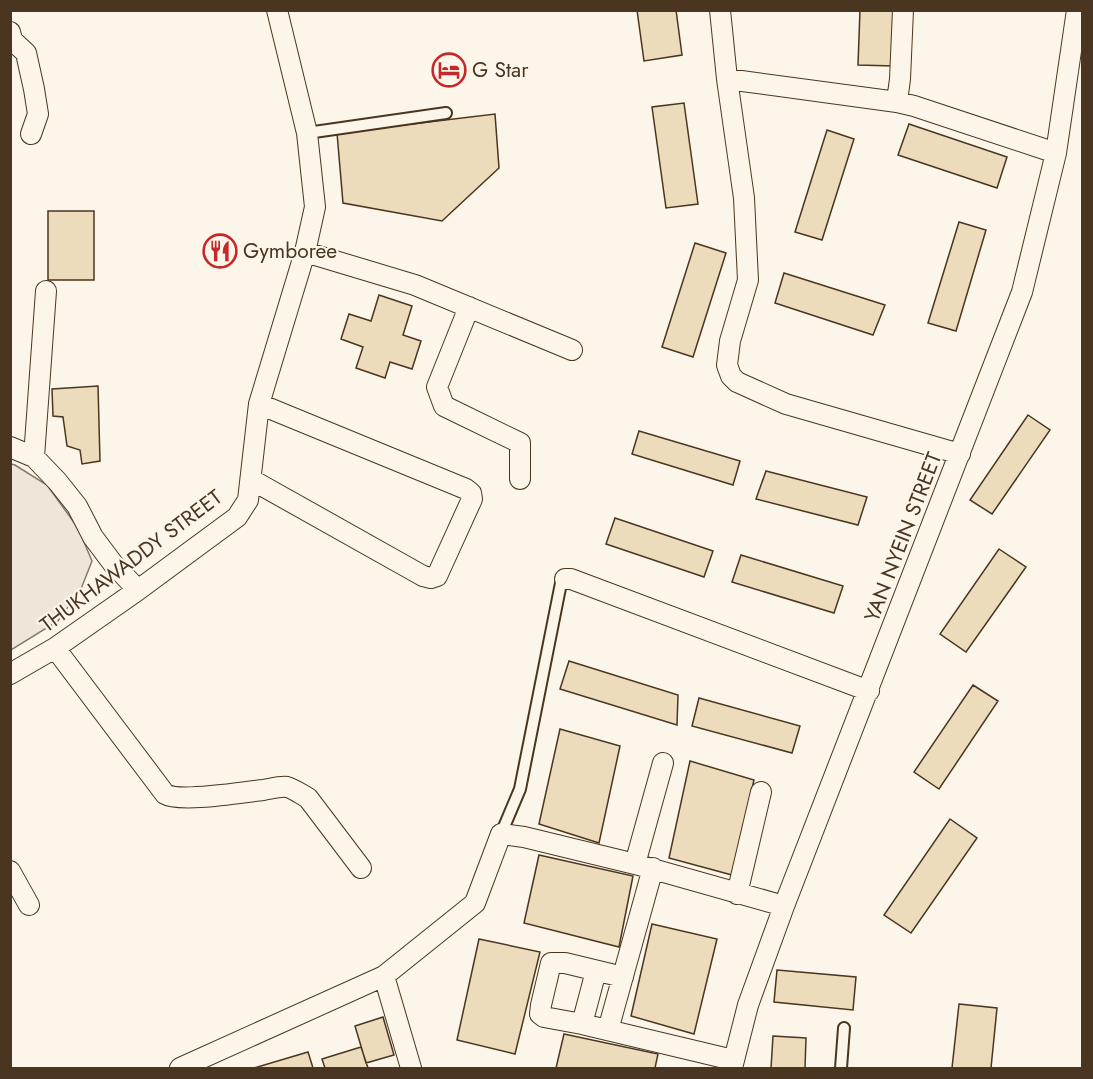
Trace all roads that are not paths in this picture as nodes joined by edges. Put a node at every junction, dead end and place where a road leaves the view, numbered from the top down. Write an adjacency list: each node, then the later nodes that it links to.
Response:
1 (277, 10): 9 (street, THUKHAWADDY STREET)
2 (720, 10): 6 (street)
3 (903, 10): 7 (street)
4 (1077, 10): 11 (street, YAN NYEIN STREET)
5 (10, 32): 10 (street)
6 (727, 79): 7 (street); 18 (street)
7 (897, 102): 11 (street)
8 (446, 113): 9 (lane)
9 (307, 133): 12 (street, THUKHAWADDY STREET)
10 (31, 134)
11 (1056, 153): 18 (street, YAN NYEIN STREET)
12 (305, 252): 14 (street); 16 (street, THUKHAWADDY STREET)
13 (45, 291): 19 (street)
14 (469, 307): 15 (street); 20 (street)
15 (572, 350)
16 (259, 404): 21 (street, THUKHAWADDY STREET); 21 (street)
17 (10, 447): 19 (street)
18 (960, 454): 26 (street, YAN NYEIN STREET)
19 (34, 457): 23 (street)
20 (520, 479)
21 (252, 480): 23 (street, THUKHAWADDY STREET)
22 (565, 579): 26 (street); 29 (lane)
23 (138, 590): 24 (street, THUKHAWADDY STREET)
24 (55, 648): 25 (street, THUKHAWADDY STREET); 31 (street)
25 (10, 674)
26 (869, 691): 35 (street, YAN NYEIN STREET)
27 (663, 763): 30 (street)
28 (761, 792): 33 (street)
29 (501, 834): 30 (street); 37 (street)
30 (644, 866): 33 (street); 38 (street)
31 (362, 868)
32 (10, 871): 34 (street)
33 (737, 894): 35 (street)
34 (29, 906)
35 (784, 906): 42 (street, YAN NYEIN STREET)
36 (596, 971): 38 (street); 39 (street); 39 (street)
37 (384, 976): 43 (street); 44 (street)
38 (624, 977): 41 (street)
39 (582, 1024): 41 (street)
40 (844, 1028): 45 (lane)
41 (608, 1030): 42 (street)
42 (732, 1064)
43 (180, 1068)
44 (411, 1068)
45 (841, 1068)

